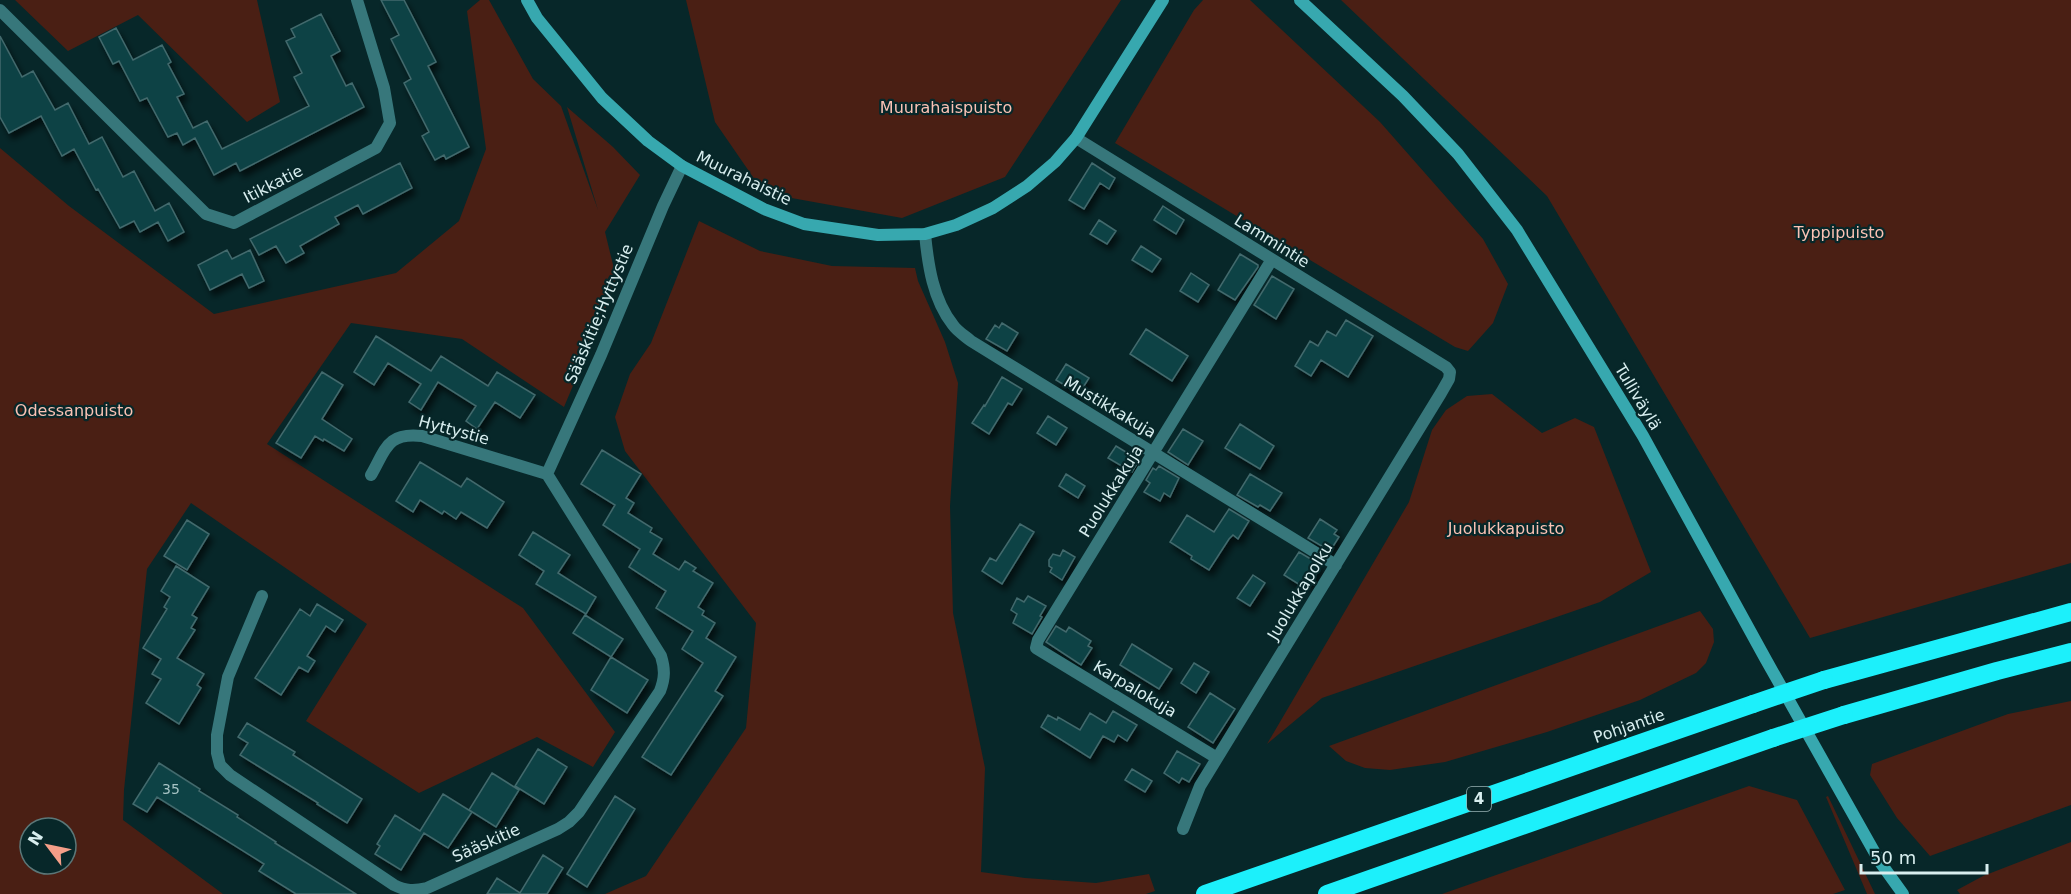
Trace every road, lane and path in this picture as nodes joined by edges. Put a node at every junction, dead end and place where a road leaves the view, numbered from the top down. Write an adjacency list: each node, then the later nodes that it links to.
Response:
1 (357, 0): 5 (street, Itikkatie)
2 (528, 0): 7 (main road, Muurahaistie)
3 (1163, 0): 6 (main road, Muurahaistie)
4 (1300, 0): 25 (main road, Tulliväylä)
5 (0, 10)
6 (1076, 138): 8 (main road, Muurahaistie); 9 (street, Lammintie)
7 (682, 166): 8 (main road, Muurahaistie); 12 (street, Sääskitie;Hyttystie)
8 (925, 234): 11 (street, Mustikkakuja)
9 (1271, 261): 10 (street, Lammintie); 11 (street, Puolukkakuja)
10 (1450, 372): 14 (street, Juolukkapolku)
11 (1154, 453): 14 (street, Mustikkakuja); 19 (street, Puolukkakuja)
12 (547, 474): 13 (street, Hyttystie); 15 (street, Sääskitie)
13 (371, 475)
14 (1336, 564): 23 (street, Juolukkapolku)
15 (262, 596)
16 (2071, 608): 18 (highway)
17 (2071, 612): 18 (highway, Pohjantie / 4)
18 (1984, 635): 26 (highway, Pohjantie / 4, bridge)
19 (1036, 648): 23 (street, Karpalokuja)
20 (2071, 652): 22 (highway, 4)
21 (2071, 661): 22 (highway)
22 (1997, 671): 27 (highway, 4, bridge)
23 (1217, 758): 24 (street, Juolukkapolku)
24 (1183, 830)
25 (1880, 862): 28 (main road, Tulliväylä); 29 (main road, Tulliväylä)
26 (1205, 894)
27 (1327, 894)
28 (1892, 894)
29 (1903, 894)

